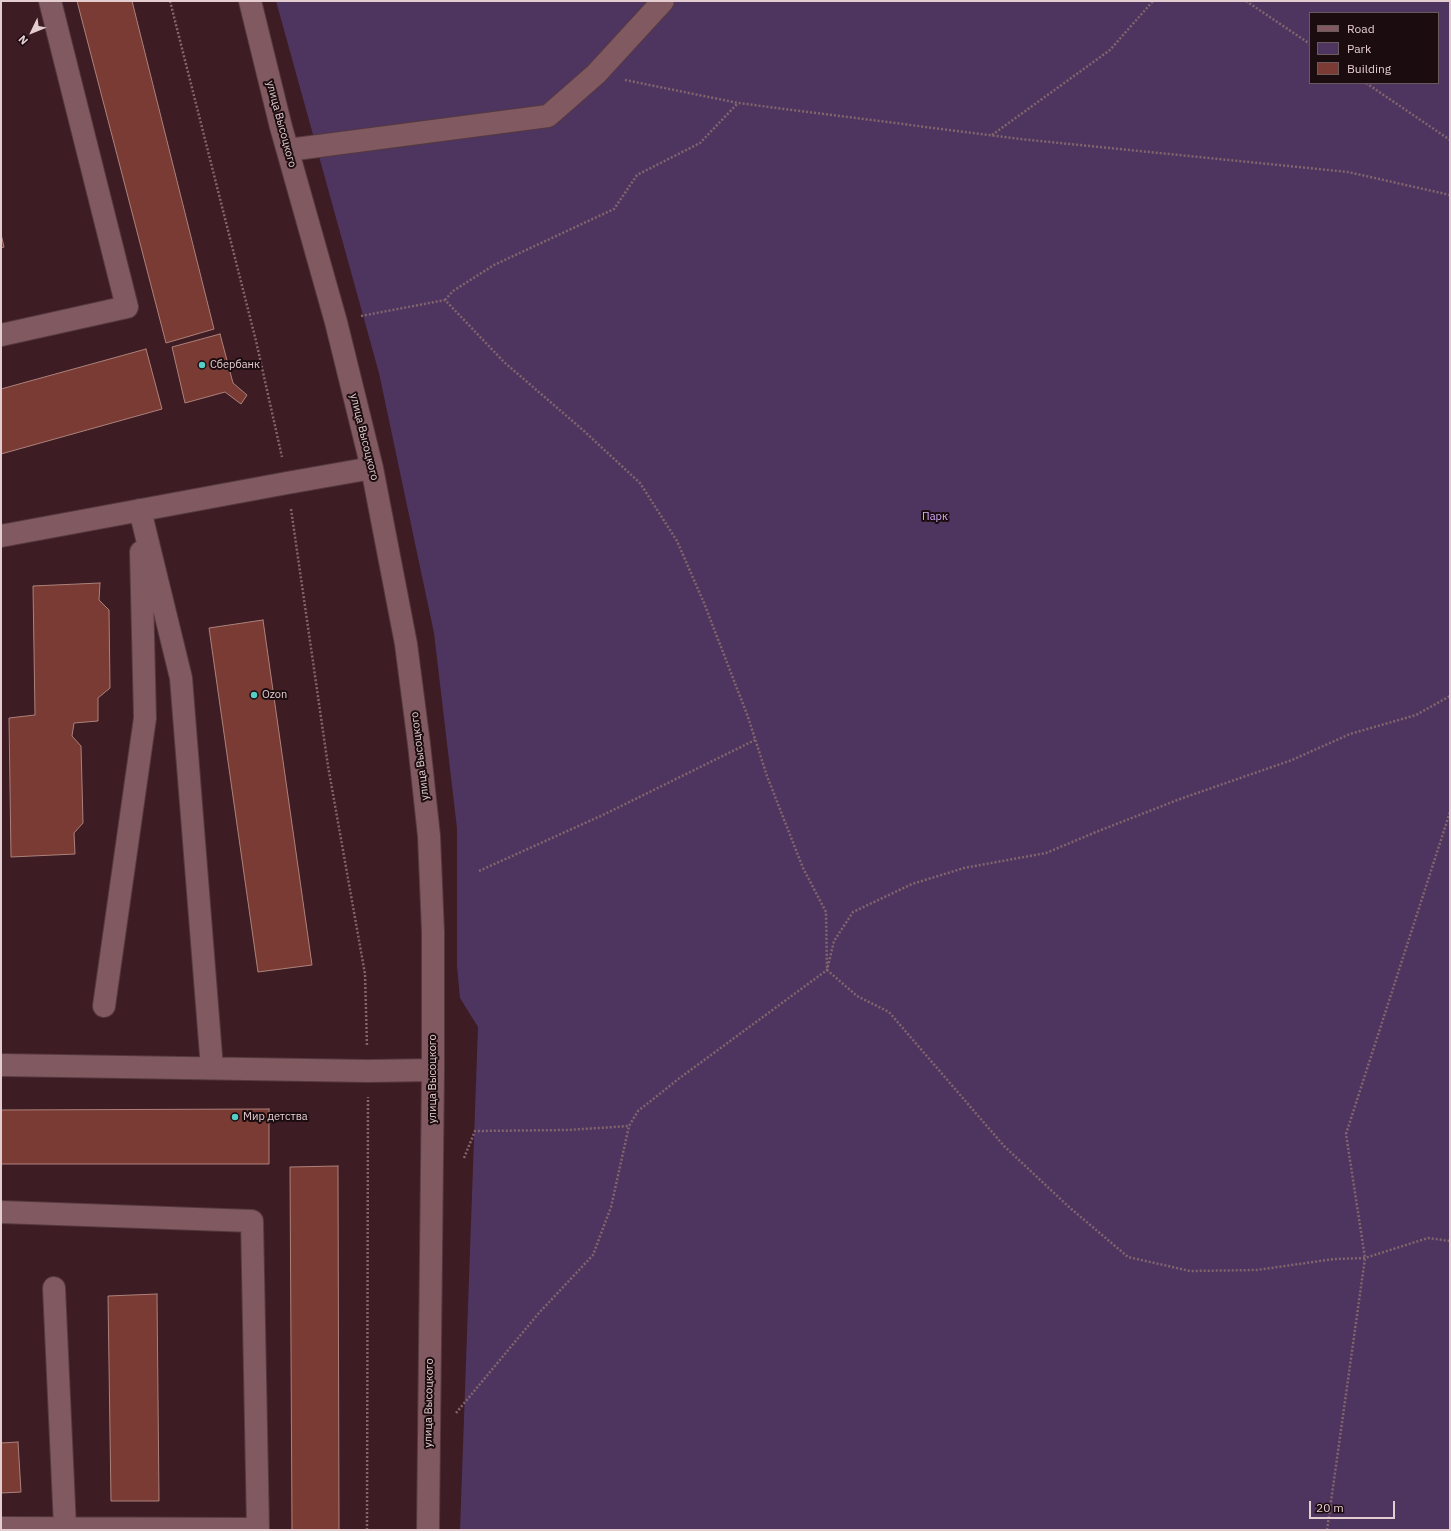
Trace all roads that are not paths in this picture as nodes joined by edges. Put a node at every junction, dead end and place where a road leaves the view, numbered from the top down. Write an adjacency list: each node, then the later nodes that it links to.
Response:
1 (50, 1): 5 (street)
2 (250, 1): 4 (street, улица Высоцкого)
3 (663, 1): 4 (street)
4 (288, 150): 6 (street, улица Высоцкого)
5 (1, 335)
6 (372, 468): 7 (street); 12 (street, улица Высоцкого)
7 (140, 510): 8 (street); 9 (street); 11 (street)
8 (1, 536)
9 (104, 1006)
10 (1, 1065): 11 (street)
11 (212, 1068): 12 (street)
12 (433, 1070): 17 (street, улица Высоцкого)
13 (1, 1212): 15 (street)
14 (54, 1288): 15 (street)
15 (65, 1527): 16 (street)
16 (1, 1528)
17 (428, 1530)

